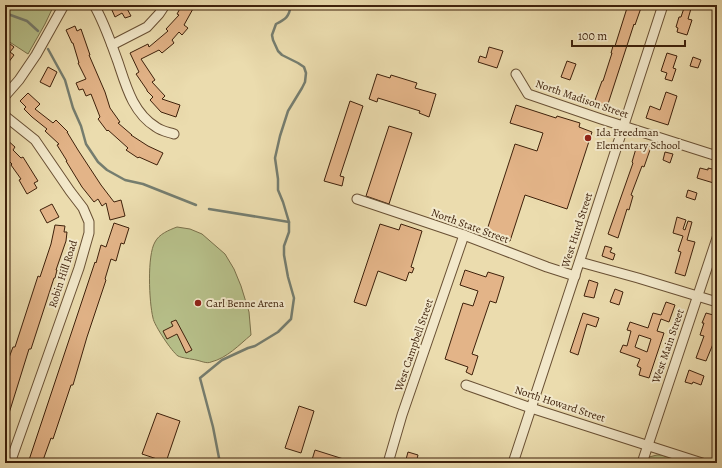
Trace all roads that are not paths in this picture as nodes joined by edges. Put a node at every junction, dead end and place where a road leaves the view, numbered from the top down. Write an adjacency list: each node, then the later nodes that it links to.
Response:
1 (64, 5): 7 (street)
2 (94, 5): 5 (street)
3 (165, 5): 5 (street)
4 (664, 5): 9 (street, West Hurd Street)
5 (112, 45): 10 (street)
6 (516, 74): 9 (street, North Madison Street)
7 (5, 96)
8 (5, 116): 22 (street, Robin Hill Road)
9 (623, 126): 11 (street, North Madison Street); 15 (street, West Hurd Street)
10 (174, 134)
11 (717, 156)
12 (357, 199): 13 (street, North State Street)
13 (464, 235): 16 (street, North State Street); 23 (street, West Campbell Street)
14 (717, 238): 17 (street, West Main Street)
15 (580, 262): 16 (street, West Hurd Street); 17 (street)
16 (575, 276): 20 (street, West Hurd Street)
17 (698, 296): 18 (street); 21 (street, West Main Street)
18 (717, 302)
19 (466, 385): 20 (street, North Howard Street)
20 (531, 408): 21 (street, North Howard Street); 24 (street, West Hurd Street)
21 (648, 445): 25 (street, West Main Street); 26 (street, North Howard Street)
22 (10, 463)
23 (388, 463)
24 (513, 463)
25 (642, 463)
26 (702, 463)

